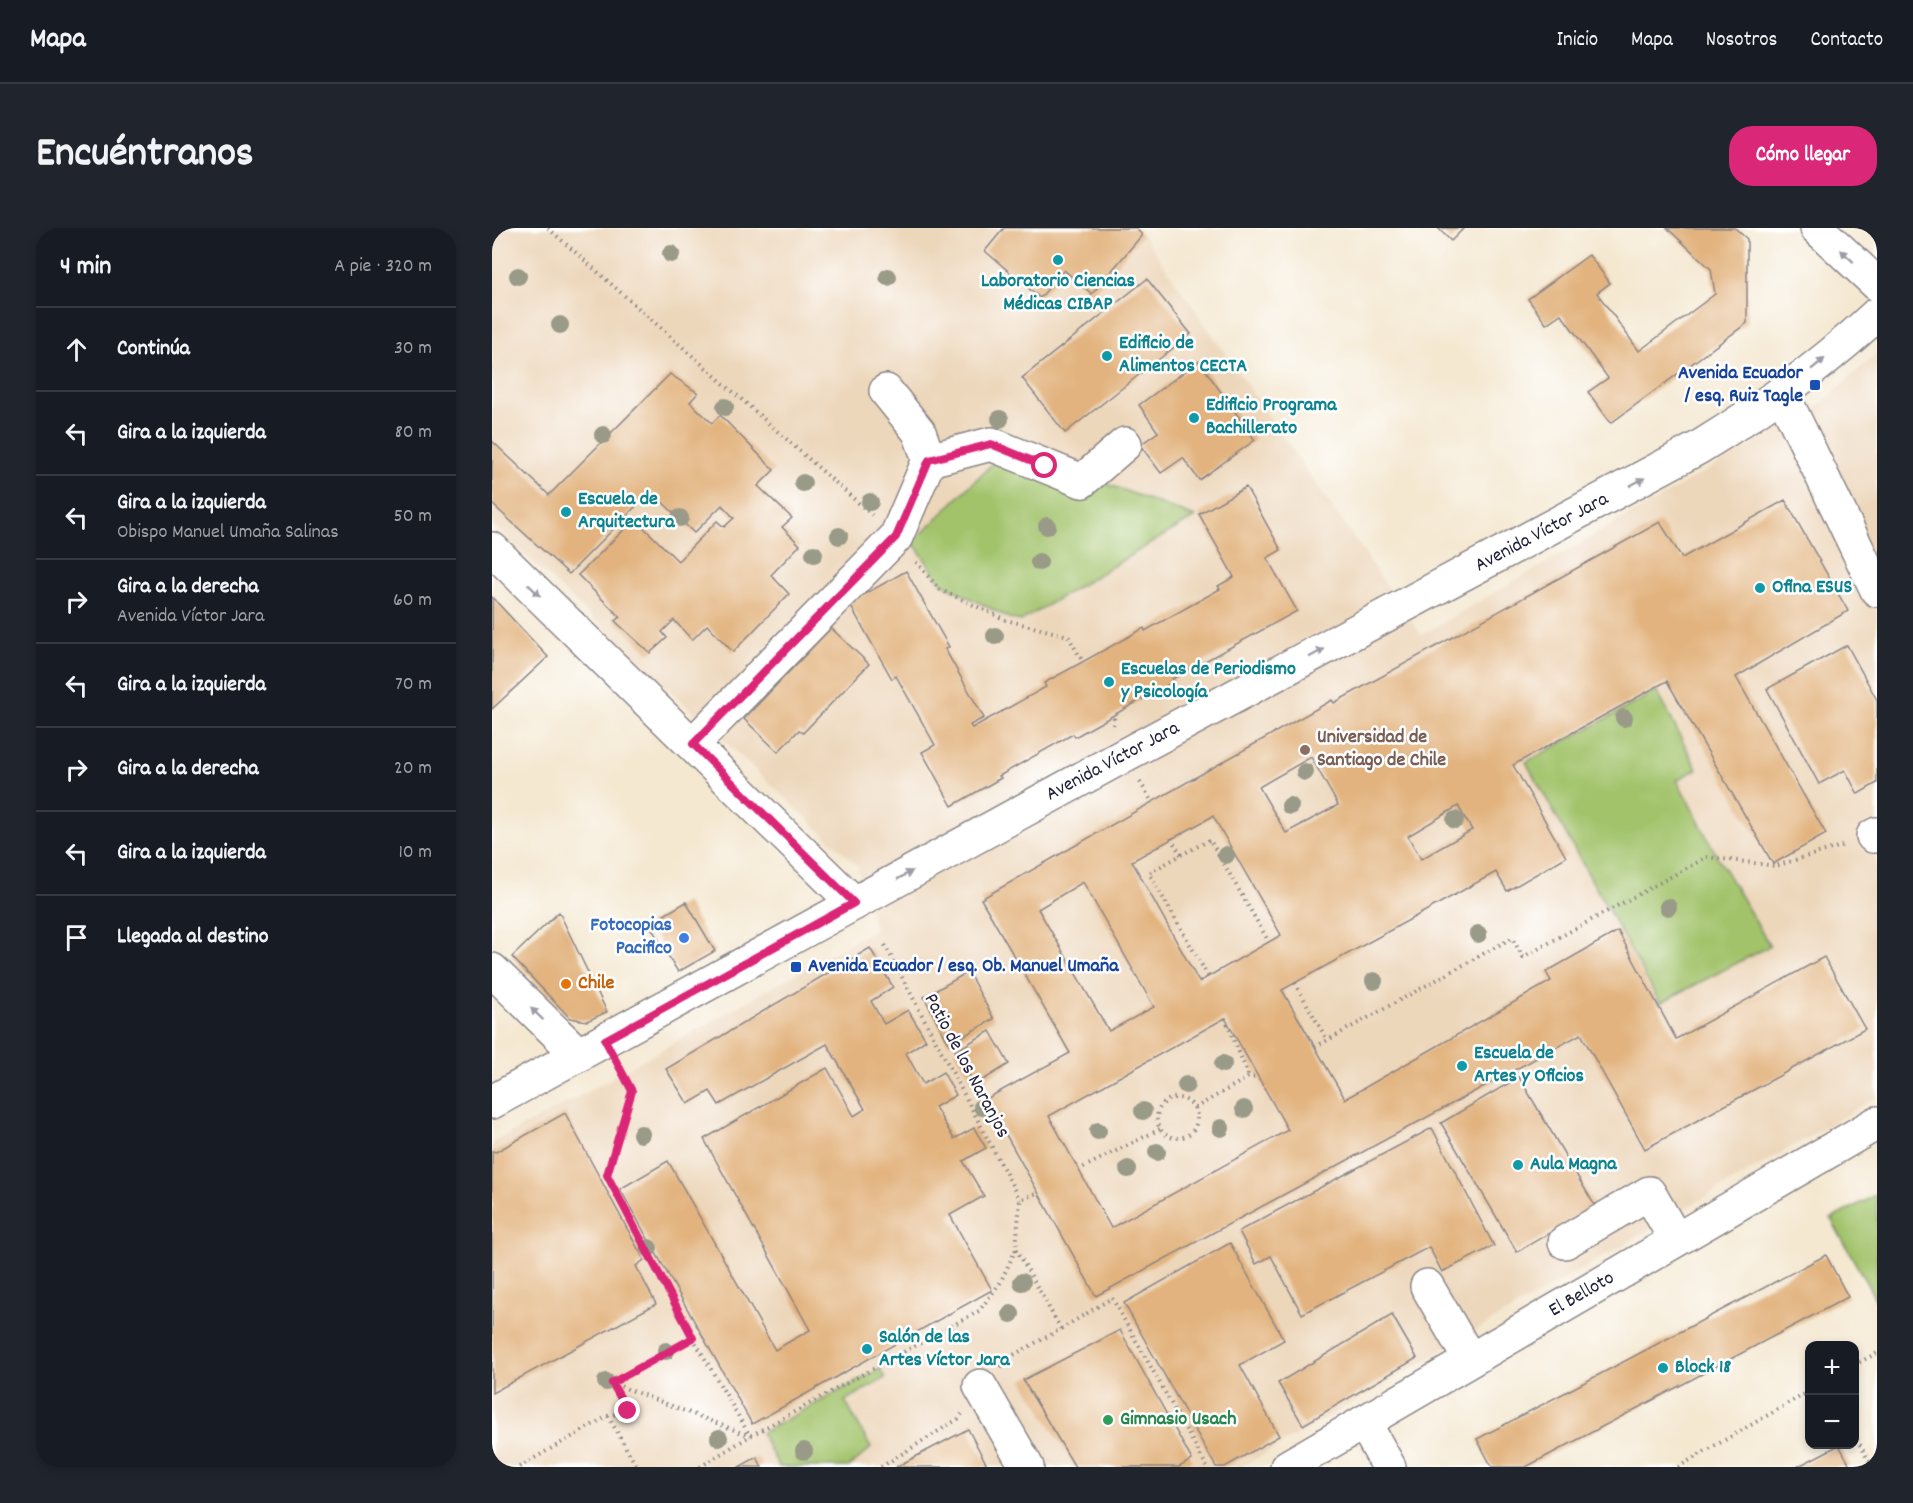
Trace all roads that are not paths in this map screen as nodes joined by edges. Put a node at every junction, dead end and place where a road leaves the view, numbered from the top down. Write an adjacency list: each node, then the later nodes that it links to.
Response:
1 (1817, 228): 2 (main road, one-way to 1)
2 (1877, 284)
3 (1876, 316): 5 (main road, Avenida Víctor Jara, one-way to 3)
4 (886, 391): 7 (main road)
5 (1782, 393): 9 (main road); 11 (main road, Avenida Víctor Jara, one-way to 5)
6 (1125, 444): 7 (main road)
7 (929, 460): 10 (main road)
8 (492, 549): 10 (main road, one-way to 10)
9 (1877, 590)
10 (693, 744): 11 (main road)
11 (854, 903): 13 (main road, Avenida Víctor Jara)
12 (492, 970): 13 (main road, one-way to 12)
13 (592, 1047): 14 (main road, Avenida Víctor Jara)
14 (492, 1102)
15 (1877, 1123): 16 (main road, El Belloto)
16 (1676, 1240): 17 (main road); 19 (main road, El Belloto)
17 (1565, 1242)
18 (1427, 1286): 19 (main road)
19 (1470, 1360): 21 (main road, El Belloto)
20 (981, 1388): 22 (main road)
21 (1364, 1422): 23 (main road, El Belloto); 24 (main road)
22 (1027, 1467)
23 (1287, 1467)
24 (1389, 1467)

